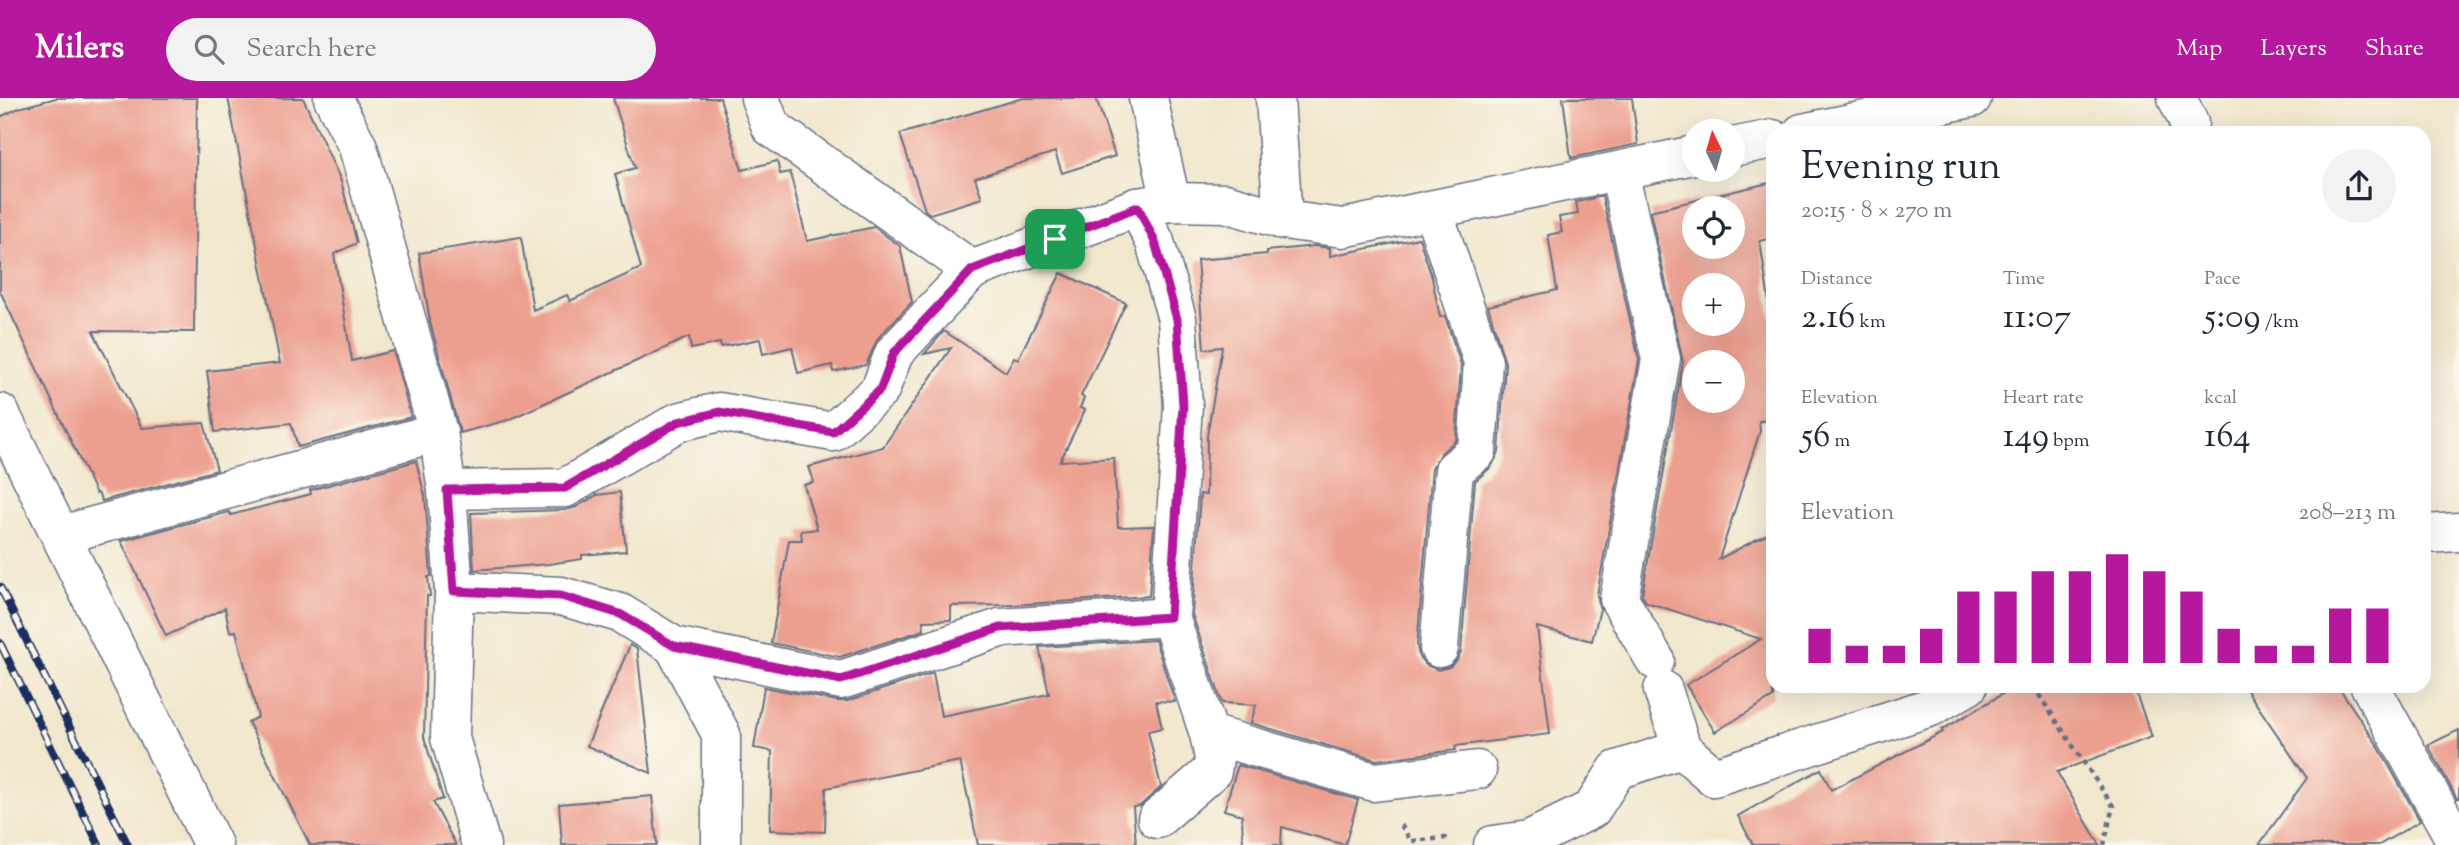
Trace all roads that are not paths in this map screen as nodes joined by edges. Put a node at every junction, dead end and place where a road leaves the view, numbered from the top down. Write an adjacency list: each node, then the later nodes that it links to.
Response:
1 (333, 98): 18 (street)
2 (760, 98): 16 (street)
3 (1148, 98): 13 (street)
4 (1275, 98): 15 (street)
5 (1972, 98): 7 (street)
6 (2177, 98): 8 (street)
7 (1836, 126)
8 (2189, 126)
9 (1766, 140): 10 (street)
10 (1745, 144)
11 (1682, 158): 12 (street)
12 (1619, 171): 14 (street); 30 (street)
13 (1154, 204): 15 (street); 16 (street); 24 (street)
14 (1433, 209): 15 (street); 26 (street)
15 (1283, 220)
16 (972, 270): 19 (street)
17 (0, 413): 22 (street)
18 (438, 432): 19 (street); 22 (street)
19 (447, 490): 23 (street)
20 (2459, 533): 21 (street)
21 (2431, 534)
22 (61, 535): 33 (street)
23 (454, 591): 25 (street); 34 (street)
24 (1170, 617): 25 (street); 29 (street)
25 (674, 646): 35 (street)
26 (1439, 648)
27 (1956, 693): 30 (street)
28 (2375, 693): 37 (street)
29 (1209, 734): 31 (street); 32 (street)
30 (1682, 749): 36 (street)
31 (1477, 770)
32 (1157, 819)
33 (213, 845)
34 (481, 845)
35 (721, 845)
36 (1493, 845)
37 (2458, 845)

